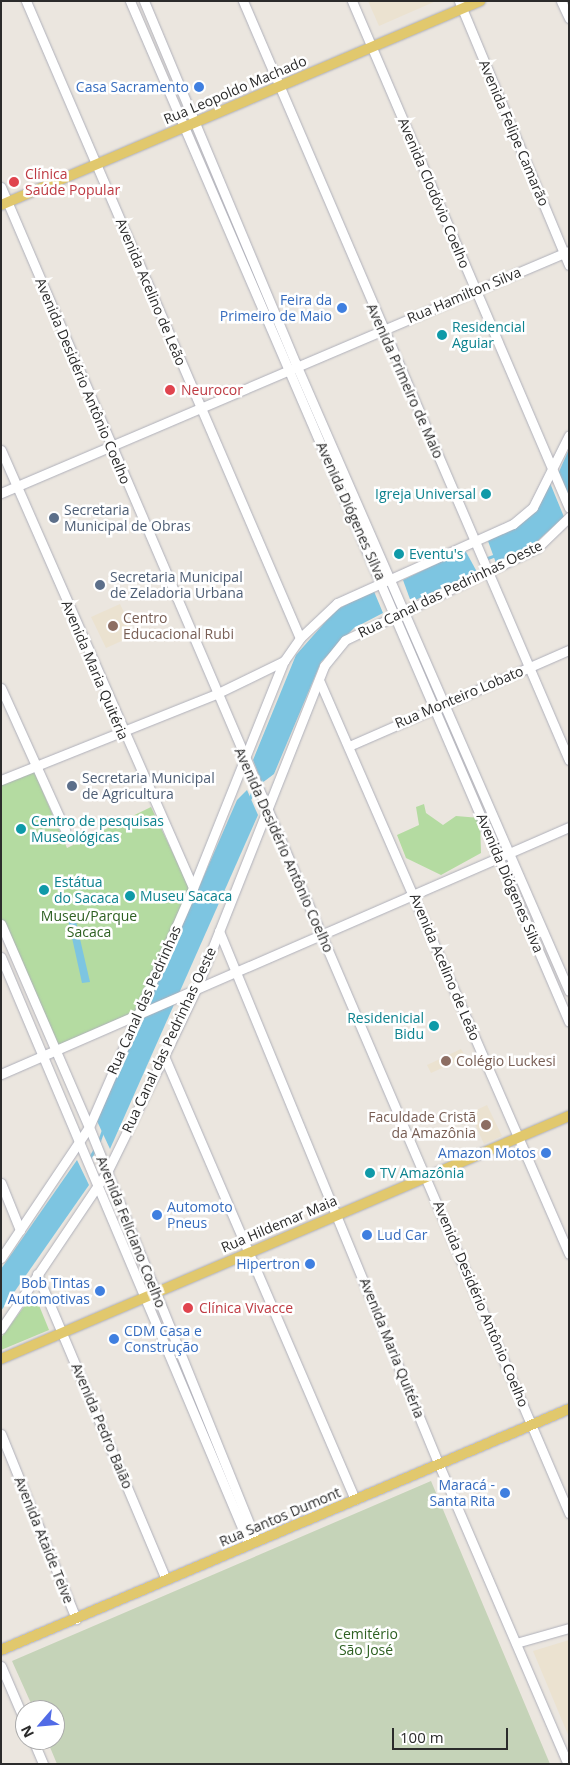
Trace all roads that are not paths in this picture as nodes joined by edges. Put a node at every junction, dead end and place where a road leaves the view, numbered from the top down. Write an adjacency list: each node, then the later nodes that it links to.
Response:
1 (26, 1): 14 (street, Avenida Acelino de Leão)
2 (130, 1): 13 (street, Avenida Diógenes Silva)
3 (144, 1): 12 (street, Avenida Diógenes Silva)
4 (243, 1): 11 (street, Avenida Primeiro de Maio)
5 (352, 1): 10 (street, Avenida Clodóvio Coelho)
6 (480, 1): 8 (main road, Rua Leopoldo Machado)
7 (562, 1): 9 (street)
8 (461, 5): 10 (main road, Rua Leopoldo Machado); 17 (street, Avenida Felipe Camarão)
9 (569, 18)
10 (371, 46): 11 (main road, Rua Leopoldo Machado); 19 (street, Avenida Clodóvio Coelho)
11 (279, 86): 12 (main road, Rua Leopoldo Machado); 20 (street, Avenida Primeiro de Maio)
12 (195, 122): 13 (main road, Rua Leopoldo Machado); 21 (street, Avenida Diógenes Silva)
13 (184, 126): 14 (main road, Rua Leopoldo Machado); 21 (street, Avenida Diógenes Silva)
14 (96, 164): 16 (main road, Rua Leopoldo Machado); 22 (street, Avenida Acelino de Leão)
15 (1, 187): 16 (street, Avenida Desidério Antônio Coelho)
16 (4, 204): 24 (street, Avenida Desidério Antônio Coelho)
17 (566, 252): 18 (street, Avenida Felipe Camarão); 19 (street, Rua Hamilton Silva)
18 (569, 265)
19 (476, 290): 20 (street, Rua Hamilton Silva); 26 (street, Avenida Clodóvio Coelho)
20 (382, 330): 21 (street, Rua Hamilton Silva); 31 (street, Avenida Primeiro de Maio)
21 (294, 368): 22 (street, Rua Hamilton Silva); 33 (street, Avenida Diógenes Silva)
22 (201, 408): 24 (street, Rua Hamilton Silva); 35 (street, Avenida Acelino de Leão)
23 (569, 435): 26 (street, Rua Canal das Pedrinhas)
24 (111, 446): 27 (street, Rua Hamilton Silva); 41 (street, Avenida Desidério Antônio Coelho)
25 (1, 450): 27 (street, Avenida Maria Quitéria)
26 (551, 468): 29 (street, Avenida Clodóvio Coelho); 31 (street, Rua Canal das Pedrinhas)
27 (16, 487): 28 (street, Rua Hamilton Silva); 44 (street, Avenida Maria Quitéria)
28 (1, 493)
29 (569, 508)
30 (569, 517): 32 (street, Rua Canal das Pedrinhas Oeste)
31 (477, 543): 32 (street, Avenida Primeiro de Maio); 33 (street, Rua Canal das Pedrinhas)
32 (488, 569): 34 (street, Rua Canal das Pedrinhas Oeste); 38 (street, Avenida Primeiro de Maio)
33 (388, 583): 34 (street, Avenida Diógenes Silva); 35 (street, Rua Canal das Pedrinhas)
34 (398, 607): 39 (street, Rua Canal das Pedrinhas Oeste); 42 (street, Avenida Diógenes Silva); 43 (street, Avenida Diógenes Silva)
35 (300, 638): 37 (street, Rua Canal das Pedrinhas)
36 (569, 650): 38 (street, Rua Monteiro Lobato)
37 (284, 661): 41 (street); 46 (street, Rua Canal das Pedrinhas)
38 (528, 667): 42 (street, Rua Monteiro Lobato); 47 (street, Avenida Primeiro de Maio)
39 (319, 680): 45 (street, Avenida Acelino de Leão); 50 (street, Rua Canal das Pedrinhas Oeste)
40 (1, 688): 48 (street)
41 (216, 694): 44 (street); 46 (street, Avenida Desidério Antônio Coelho)
42 (444, 702): 43 (street, Rua Monteiro Lobato); 53 (street, Avenida Diógenes Silva)
43 (434, 705): 45 (street, Rua Monteiro Lobato); 53 (street, Avenida Diógenes Silva)
44 (121, 731): 48 (street); 54 (street, Avenida Maria Quitéria)
45 (349, 746): 55 (street, Avenida Acelino de Leão)
46 (244, 760): 50 (street, Avenida Desidério Antônio Coelho); 54 (street, Rua Canal das Pedrinhas)
47 (569, 760)
48 (35, 765): 49 (street); 52 (street)
49 (1, 780)
50 (266, 810): 57 (street, Rua Canal das Pedrinhas Oeste); 58 (street, Avenida Desidério Antônio Coelho)
51 (569, 827): 53 (street)
52 (65, 830)
53 (504, 855): 55 (street); 60 (street, Avenida Diógenes Silva); 62 (street, Avenida Diógenes Silva)
54 (193, 888): 65 (street, Rua Canal das Pedrinhas)
55 (413, 893): 58 (street); 73 (street, Avenida Acelino de Leão)
56 (1, 924): 67 (street, Avenida Feliciano Coelho)
57 (219, 931): 61 (street, Avenida Maria Quitéria); 63 (street, Rua Canal das Pedrinhas Oeste)
58 (323, 935): 61 (street); 76 (street, Avenida Desidério Antônio Coelho)
59 (1, 957): 68 (street, Avenida Feliciano Coelho)
60 (559, 970): 62 (street); 64 (street, Avenida Diógenes Silva)
61 (236, 973): 63 (street); 79 (street, Avenida Maria Quitéria)
62 (548, 975): 66 (street, Avenida Diógenes Silva)
63 (197, 986): 65 (street); 69 (street, Rua Canal das Pedrinhas Oeste)
64 (569, 991)
65 (141, 1015): 67 (street); 72 (street, Rua Canal das Pedrinhas)
66 (569, 1022)
67 (56, 1051): 68 (street); 72 (street, Avenida Feliciano Coelho)
68 (44, 1056): 70 (street); 74 (street, Avenida Feliciano Coelho)
69 (164, 1056): 75 (street, Rua Canal das Pedrinhas Oeste); 81 (street)
70 (1, 1074)
71 (569, 1116): 73 (main road, Rua Hildemar Maia)
72 (90, 1131): 74 (street, Rua Canal das Pedrinhas); 75 (street, Avenida Feliciano Coelho)
73 (518, 1138): 76 (main road, Rua Hildemar Maia); 82 (street, Avenida Acelino de Leão)
74 (82, 1140): 78 (street, Avenida Feliciano Coelho); 80 (street, Rua Canal das Pedrinhas)
75 (107, 1172): 78 (street, Rua Canal das Pedrinhas Oeste); 85 (street, Avenida Feliciano Coelho)
76 (426, 1176): 79 (main road, Rua Hildemar Maia); 90 (street, Avenida Desidério Antônio Coelho)
77 (1, 1183): 80 (street)
78 (100, 1184): 84 (street, Rua Canal das Pedrinhas Oeste); 85 (street, Avenida Feliciano Coelho)
79 (336, 1214): 81 (main road, Rua Hildemar Maia); 92 (street, Avenida Maria Quitéria)
80 (20, 1230): 83 (street, Rua Canal das Pedrinhas)
81 (250, 1251): 85 (main road, Rua Hildemar Maia); 93 (street)
82 (569, 1254)
83 (1, 1258)
84 (37, 1274): 86 (street, Rua Canal das Pedrinhas Oeste); 87 (street, Avenida Pedro Baião)
85 (150, 1294): 87 (main road, Rua Hildemar Maia); 95 (street, Avenida Feliciano Coelho)
86 (1, 1329)
87 (62, 1332): 88 (main road, Rua Hildemar Maia); 96 (street, Avenida Pedro Baião)
88 (1, 1359)
89 (569, 1409): 90 (main road, Rua Santos Dumont)
90 (532, 1425): 92 (main road, Rua Santos Dumont); 94 (street, Avenida Desidério Antônio Coelho)
91 (1, 1434): 97 (street, Avenida Ataíde Teive)
92 (439, 1464): 93 (main road, Rua Santos Dumont); 99 (street, Avenida Maria Quitéria)
93 (354, 1500): 95 (main road, Rua Santos Dumont)
94 (569, 1512)
95 (252, 1542): 96 (main road, Rua Santos Dumont)
96 (166, 1579): 97 (main road, Rua Santos Dumont)
97 (76, 1619): 100 (main road, Rua Santos Dumont)
98 (569, 1628): 99 (street)
99 (516, 1642): 105 (street, Avenida Maria Quitéria)
100 (1, 1650)
101 (1, 1666): 102 (street)
102 (16, 1700)
103 (37, 1750): 104 (street)
104 (43, 1764)
105 (568, 1764)

